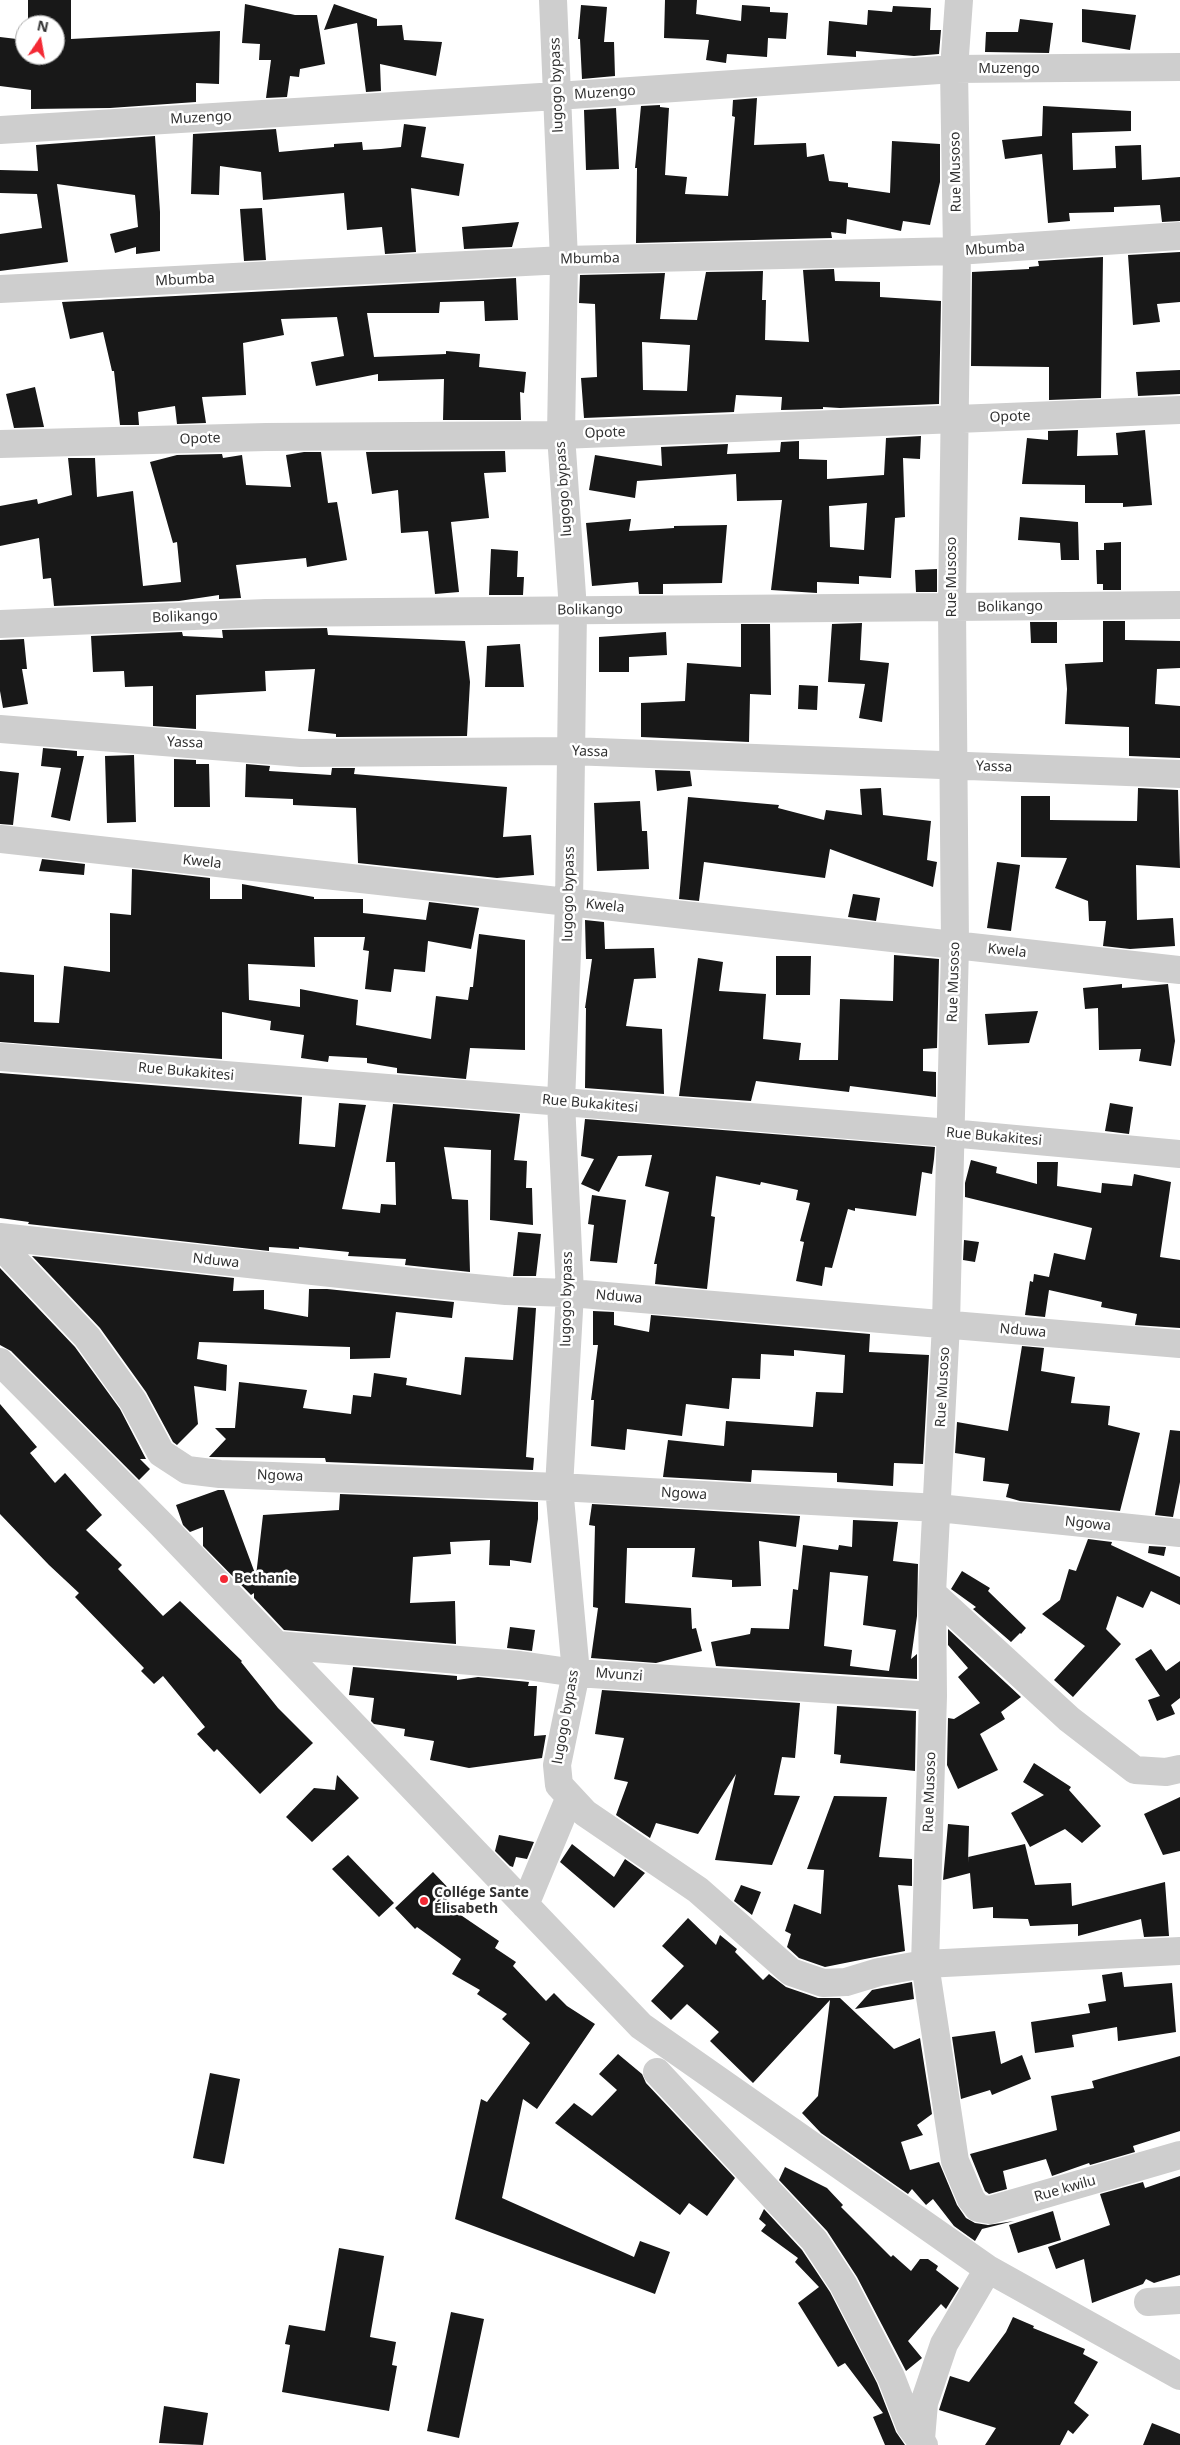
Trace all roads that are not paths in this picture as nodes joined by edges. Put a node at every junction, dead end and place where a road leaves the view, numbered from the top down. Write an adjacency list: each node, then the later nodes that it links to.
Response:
1 (553, 0): 5 (street, lugogo bypass)
2 (959, 0): 4 (street, Rue Musoso)
3 (1180, 67): 4 (street, Muzengo)
4 (954, 69): 5 (street, Muzengo); 8 (street, Rue Musoso)
5 (557, 96): 6 (street, Muzengo); 9 (street, lugogo bypass)
6 (0, 130)
7 (1180, 236): 8 (street, Mbumba)
8 (957, 252): 9 (street, Mbumba); 12 (street, Rue Musoso)
9 (564, 260): 10 (street, Mbumba); 13 (street, lugogo bypass)
10 (0, 289)
11 (1180, 410): 12 (street, Opote)
12 (954, 419): 13 (street, Opote); 16 (street, Rue Musoso)
13 (561, 435): 14 (street, Opote); 17 (street, lugogo bypass)
14 (0, 444)
15 (1180, 605): 16 (street, Bolikango)
16 (952, 607): 17 (street, Bolikango); 21 (street, Rue Musoso)
17 (573, 610): 18 (street, Bolikango); 20 (street, lugogo bypass)
18 (0, 624)
19 (0, 729): 20 (street, Yassa)
20 (570, 752): 21 (street, Yassa); 24 (street, lugogo bypass)
21 (954, 766): 22 (street, Yassa); 25 (street, Rue Musoso)
22 (1180, 774)
23 (0, 839): 24 (street, Kwela)
24 (569, 902): 25 (street, Kwela); 28 (street, lugogo bypass)
25 (955, 945): 26 (street, Kwela); 29 (street, Rue Musoso)
26 (1180, 970)
27 (0, 1057): 28 (street, Rue Bukakitesi)
28 (561, 1102): 29 (street, Rue Bukakitesi); 33 (street, lugogo bypass)
29 (950, 1133): 30 (street, Rue Bukakitesi); 34 (street, Rue Musoso)
30 (1180, 1154)
31 (0, 1237): 33 (street, Nduwa)
32 (0, 1246): 37 (street, Ngowa)
33 (570, 1293): 34 (street, Nduwa); 37 (street, lugogo bypass)
34 (946, 1324): 35 (street, Nduwa); 38 (street, Rue Musoso)
35 (1180, 1344)
36 (0, 1362): 41 (street)
37 (559, 1487): 38 (street, Ngowa); 42 (street, lugogo bypass)
38 (938, 1508): 39 (street, Ngowa); 40 (street, Rue Musoso)
39 (1180, 1533)
40 (932, 1594): 43 (street, Rue Musoso); 44 (street)
41 (276, 1645): 42 (street, Mvunzi); 46 (street)
42 (576, 1672): 43 (street, Mvunzi); 45 (street, lugogo bypass)
43 (933, 1696): 48 (street, Rue Musoso)
44 (1180, 1769)
45 (564, 1792): 46 (street); 48 (street)
46 (524, 1905): 52 (street)
47 (1180, 1951): 48 (street)
48 (925, 1964): 51 (street, Rue Musoso)
49 (657, 2072): 56 (street)
50 (1180, 2155): 51 (street, Rue kwilu)
51 (963, 2182)
52 (988, 2269): 55 (street); 56 (street)
53 (1180, 2300): 54 (street)
54 (1148, 2302)
55 (1180, 2376)
56 (923, 2442)

